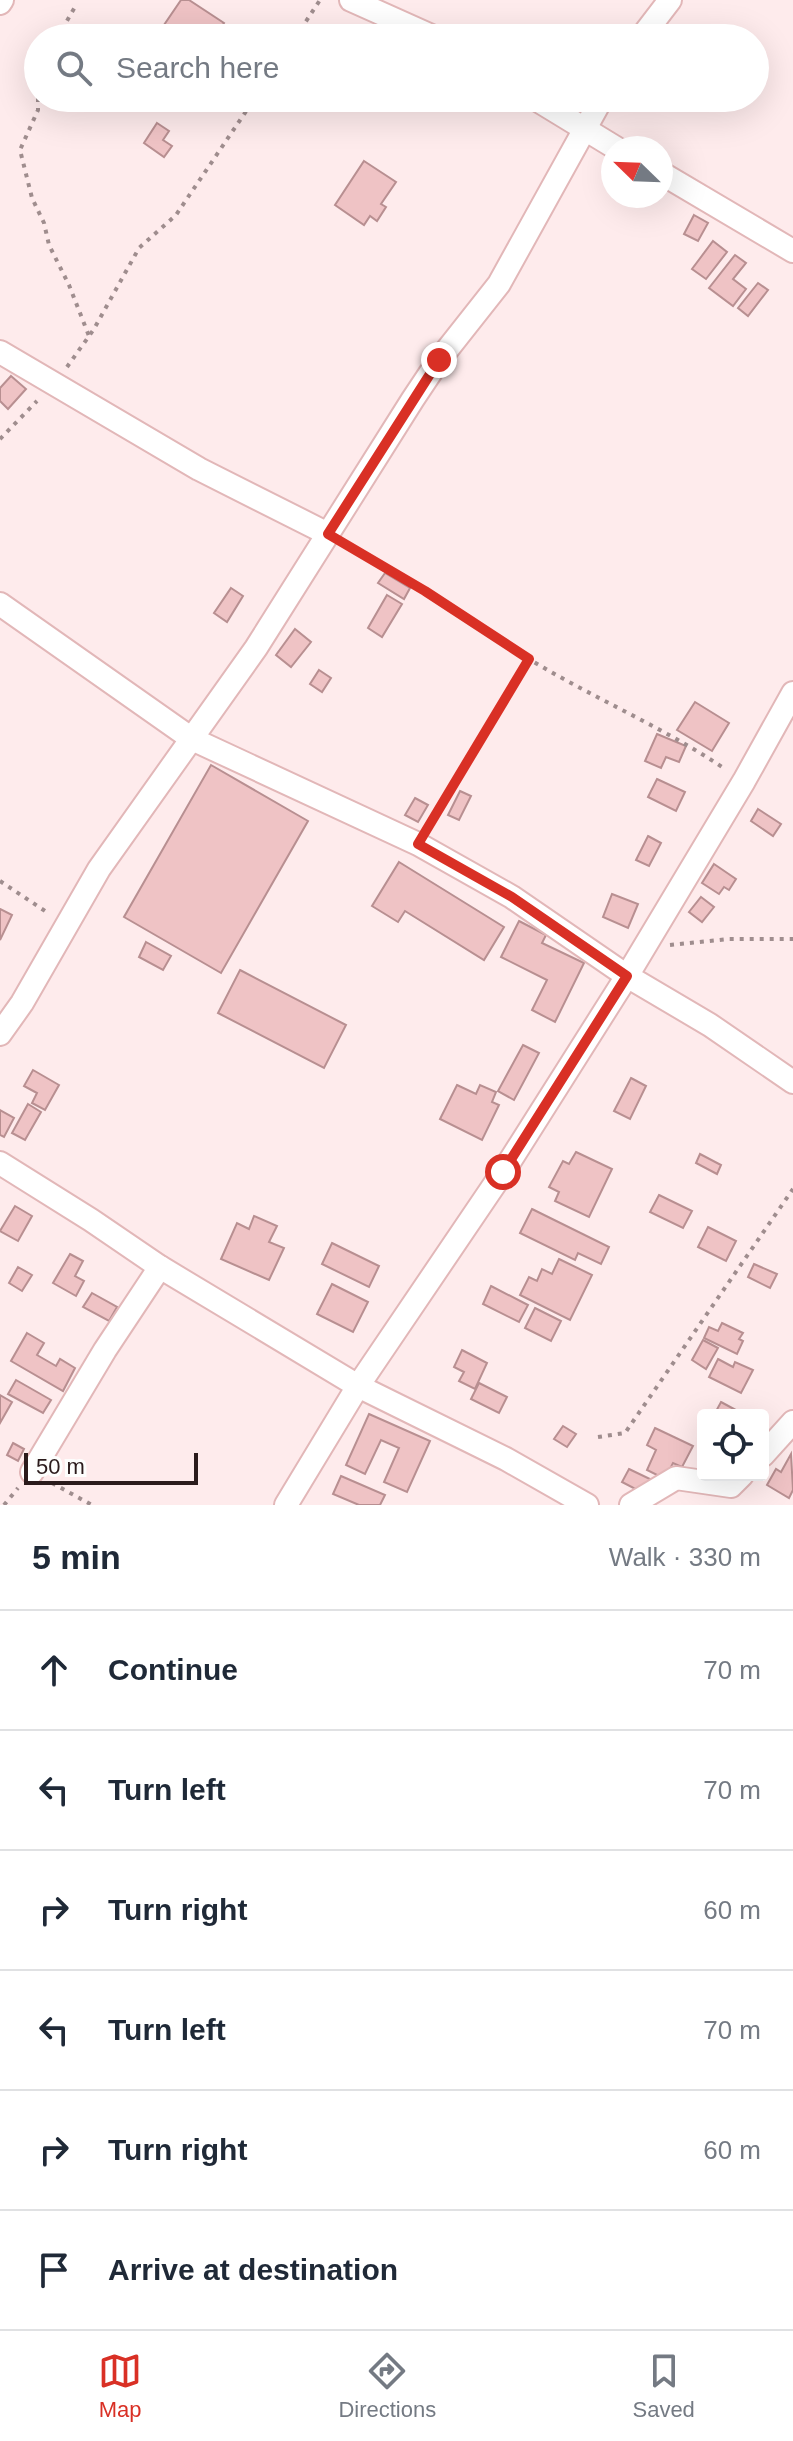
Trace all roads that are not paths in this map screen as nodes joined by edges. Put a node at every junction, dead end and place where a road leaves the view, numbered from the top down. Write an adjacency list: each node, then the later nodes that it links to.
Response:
1 (351, 0): 3 (street)
2 (670, 0): 4 (street)
3 (405, 24)
4 (652, 24)
5 (556, 112): 7 (street)
6 (595, 112): 7 (street)
7 (586, 131): 8 (street); 12 (street)
8 (601, 140)
9 (673, 180): 10 (street)
10 (793, 251)
11 (0, 352): 12 (street)
12 (328, 534): 15 (street)
13 (0, 604): 15 (street)
14 (793, 693): 16 (street)
15 (192, 739): 16 (street); 17 (street)
16 (627, 976): 18 (street); 21 (street)
17 (0, 1034)
18 (793, 1082)
19 (0, 1163): 20 (street)
20 (160, 1267): 21 (street); 24 (street)
21 (358, 1386): 26 (street); 27 (street)
22 (793, 1422): 23 (street)
23 (769, 1448)
24 (32, 1472)
25 (736, 1481): 28 (street)
26 (286, 1505)
27 (587, 1505)
28 (631, 1505)

